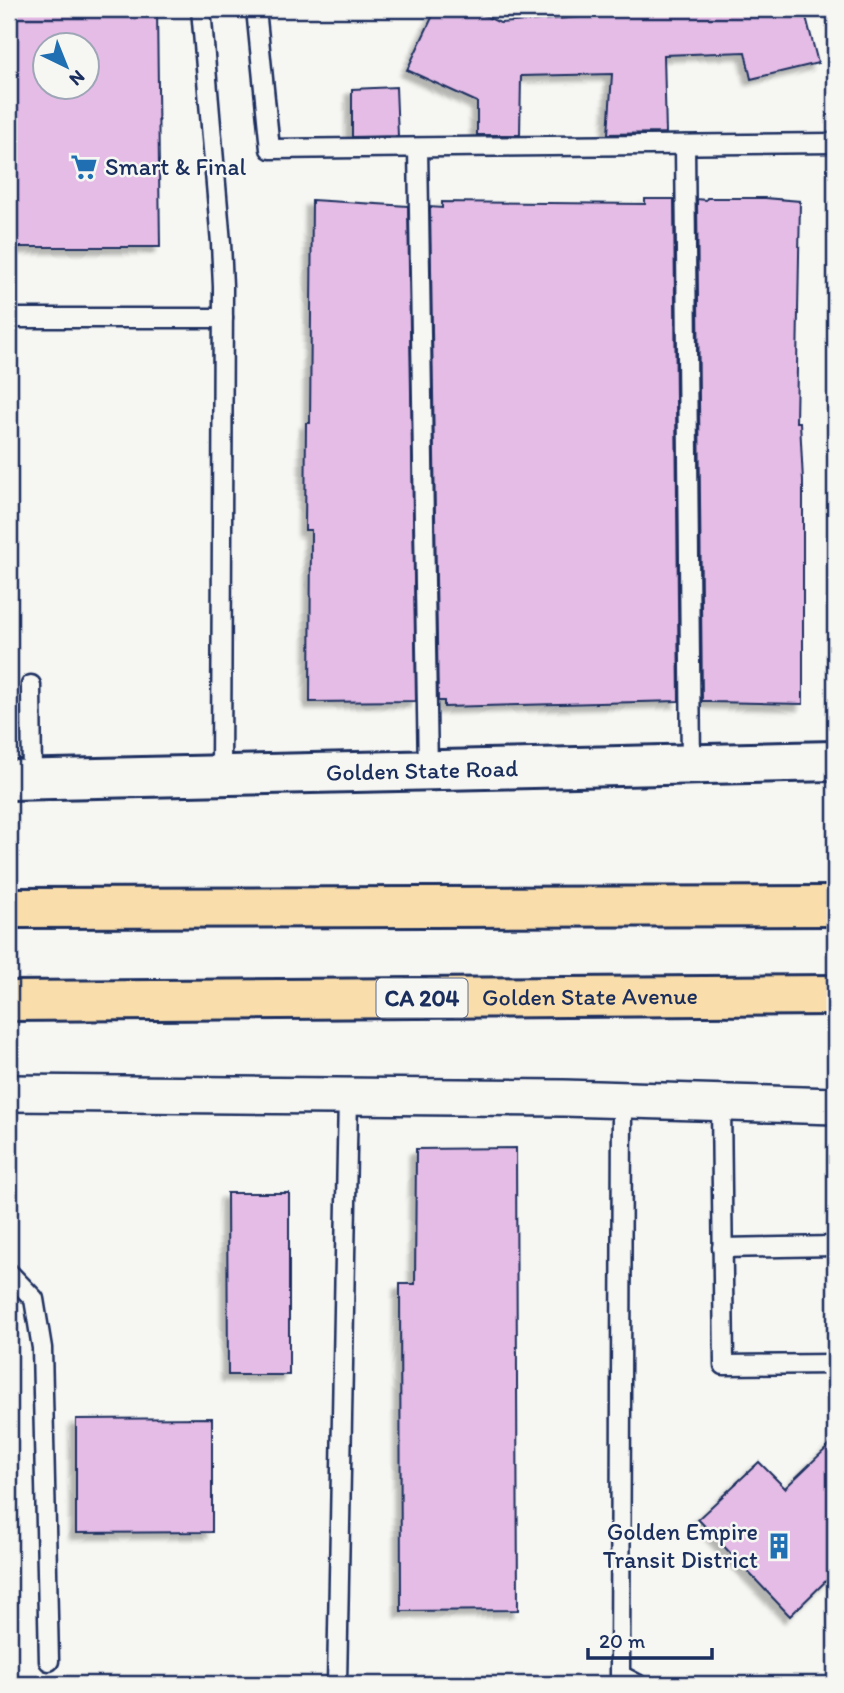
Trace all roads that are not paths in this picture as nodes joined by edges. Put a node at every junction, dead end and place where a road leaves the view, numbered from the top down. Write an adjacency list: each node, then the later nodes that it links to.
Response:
1 (201, 9): 7 (lane)
2 (256, 9): 5 (lane)
3 (835, 143): 4 (lane)
4 (685, 145): 5 (lane); 10 (lane)
5 (418, 148): 11 (lane)
6 (9, 318): 7 (lane)
7 (223, 318): 12 (lane)
8 (31, 685): 13 (lane)
9 (835, 761): 10 (street, Golden State Road)
10 (691, 765): 11 (street, Golden State Road)
11 (428, 771): 12 (street, Golden State Road)
12 (221, 776): 13 (street, Golden State Road)
13 (20, 780)
14 (835, 906): 15 (highway)
15 (9, 908)
16 (835, 995): 17 (highway, Golden State Avenue / CA 204)
17 (9, 1000)
18 (9, 1093): 19 (street)
19 (348, 1096): 20 (street); 29 (lane)
20 (622, 1100): 21 (street); 28 (lane)
21 (721, 1103): 22 (street); 24 (lane)
22 (835, 1106)
23 (835, 1246): 24 (lane)
24 (722, 1248): 26 (lane)
25 (9, 1273): 27 (lane)
26 (835, 1364)
27 (49, 1661)
28 (620, 1680): 30 (lane)
29 (337, 1684)
30 (637, 1684)

